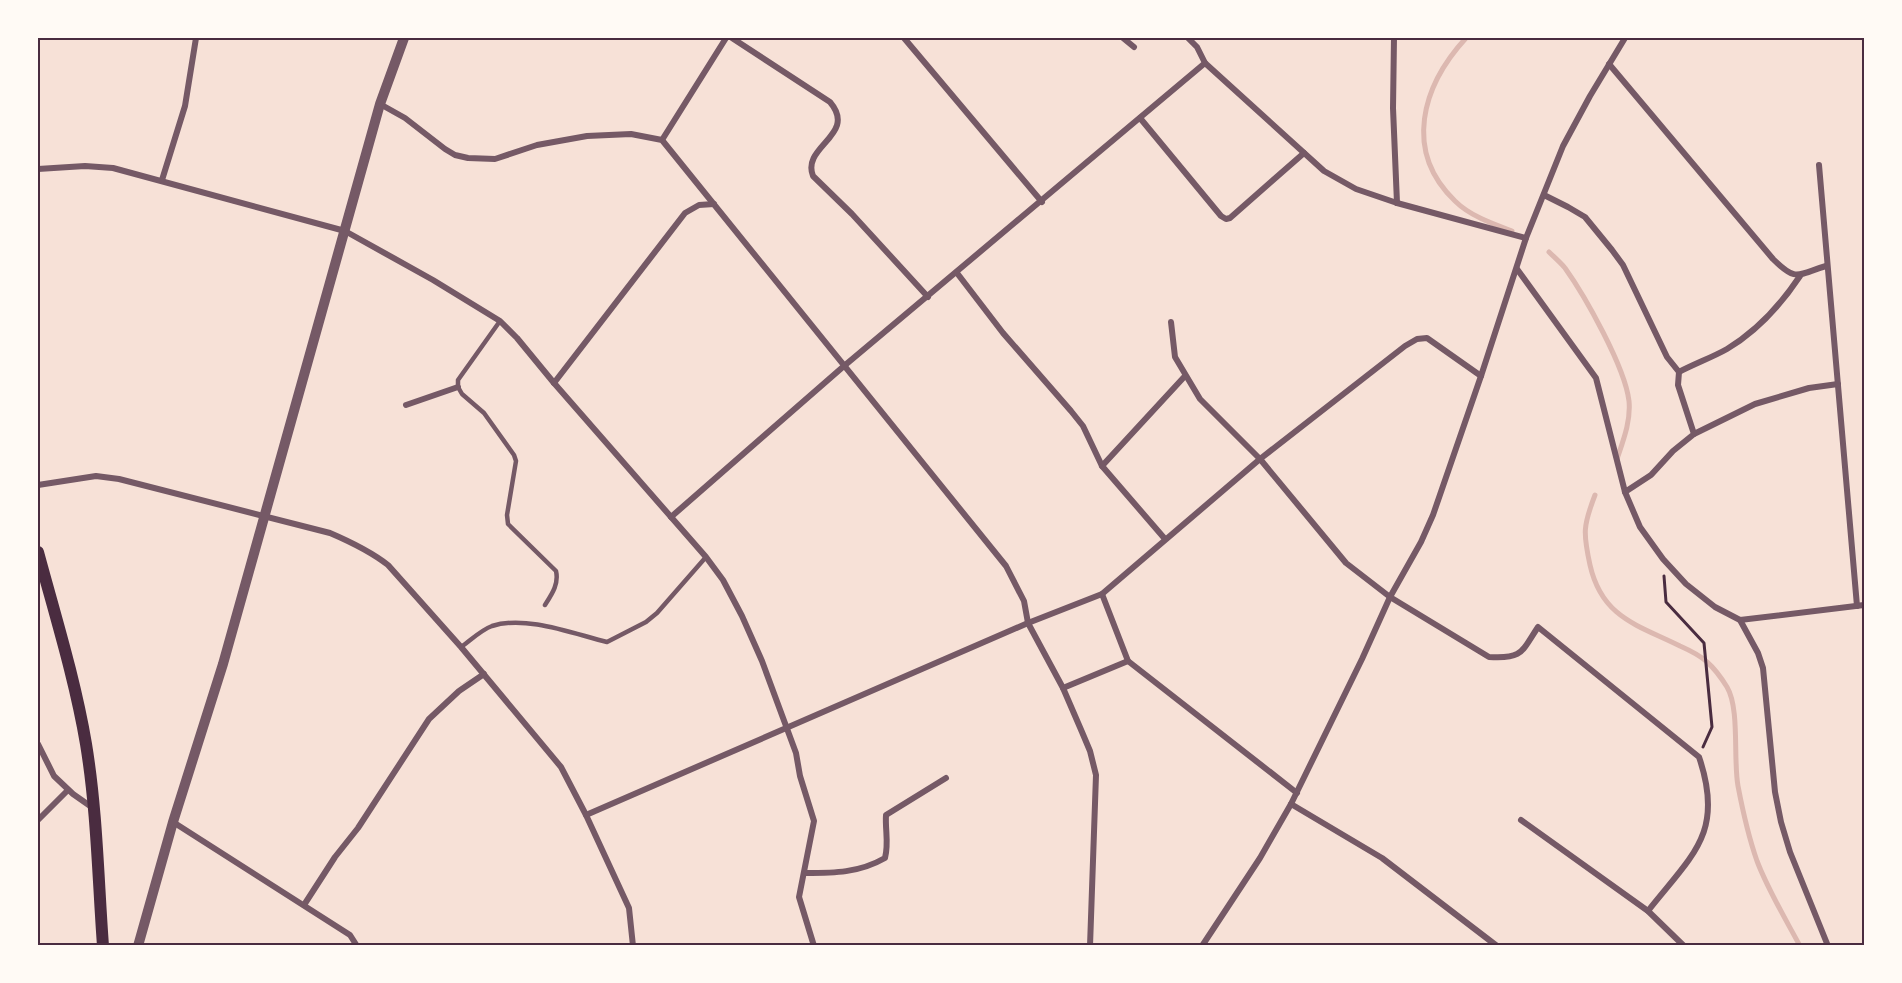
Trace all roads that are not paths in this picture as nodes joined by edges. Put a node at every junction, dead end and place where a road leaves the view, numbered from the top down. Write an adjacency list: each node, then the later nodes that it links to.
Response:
1 (196, 38): 21 (street)
2 (404, 38): 15 (street)
3 (726, 38): 17 (street)
4 (732, 38): 32 (street)
5 (904, 38): 23 (street)
6 (1123, 38): 11 (street)
7 (1188, 38): 12 (street)
8 (1197, 38): 12 (lane)
9 (1394, 38): 24 (street)
10 (1625, 38): 14 (street)
11 (1134, 47)
12 (1197, 47): 13 (street)
13 (1205, 63): 16 (street); 18 (street)
14 (1609, 64): 22 (street); 31 (street)
15 (380, 104): 17 (street); 26 (street)
16 (1140, 118): 18 (street); 23 (street)
17 (662, 140): 25 (street)
18 (1304, 153): 24 (street)
19 (1819, 165): 28 (street)
20 (38, 169): 21 (street)
21 (162, 180): 26 (street)
22 (1544, 195): 27 (street); 36 (street)
23 (1042, 202): 30 (street)
24 (1397, 203): 27 (street)
25 (714, 204): 35 (street); 39 (street)
26 (345, 231): 33 (street); 48 (street)
27 (1526, 238): 29 (street)
28 (1826, 266): 31 (street); 40 (street)
29 (1517, 269): 38 (street); 47 (street)
30 (957, 273): 32 (street); 45 (street)
31 (1800, 276): 36 (street)
32 (928, 297): 35 (street)
33 (500, 321): 39 (street); 41 (lane)
34 (1171, 322): 37 (street)
35 (844, 366): 49 (street); 58 (street)
36 (1679, 372): 43 (street)
37 (1185, 376): 44 (street); 45 (street)
38 (1481, 376): 44 (street); 54 (street)
39 (554, 383): 49 (street)
40 (1838, 384): 43 (street); 56 (street)
41 (458, 387): 42 (street); 55 (lane)
42 (406, 405)
43 (1694, 434): 47 (street)
44 (1260, 459): 50 (street); 54 (street)
45 (1102, 466): 50 (street)
46 (38, 484): 48 (street)
47 (1625, 492): 57 (street)
48 (265, 516): 59 (street); 73 (street)
49 (670, 517): 52 (street)
50 (1165, 539): 53 (street)
51 (38, 552): 69 (main road)
52 (706, 557): 59 (lane); 63 (street)
53 (1102, 594): 58 (street); 60 (street)
54 (1390, 597): 67 (street); 76 (street)
55 (545, 605)
56 (1861, 605): 57 (street)
57 (1740, 620): 86 (street)
58 (1028, 623): 62 (street); 63 (street)
59 (461, 647): 61 (street)
60 (1128, 661): 62 (street); 67 (street)
61 (484, 674): 70 (street); 75 (street)
62 (1063, 688): 82 (street)
63 (787, 728): 70 (street); 74 (street)
64 (38, 744): 66 (street)
65 (946, 778): 74 (street)
66 (68, 790): 69 (street); 71 (street)
67 (1297, 793): 68 (street)
68 (1291, 804): 83 (street); 84 (street)
69 (95, 809): 77 (main road)
70 (586, 815): 80 (street)
71 (38, 820)
72 (1521, 820): 76 (street)
73 (174, 822): 75 (street); 78 (street)
74 (805, 873): 81 (street)
75 (304, 905): 79 (street)
76 (1648, 911): 85 (street)
77 (103, 945)
78 (138, 945)
79 (357, 945)
80 (633, 945)
81 (814, 945)
82 (1090, 945)
83 (1202, 945)
84 (1497, 945)
85 (1684, 945)
86 (1828, 945)

